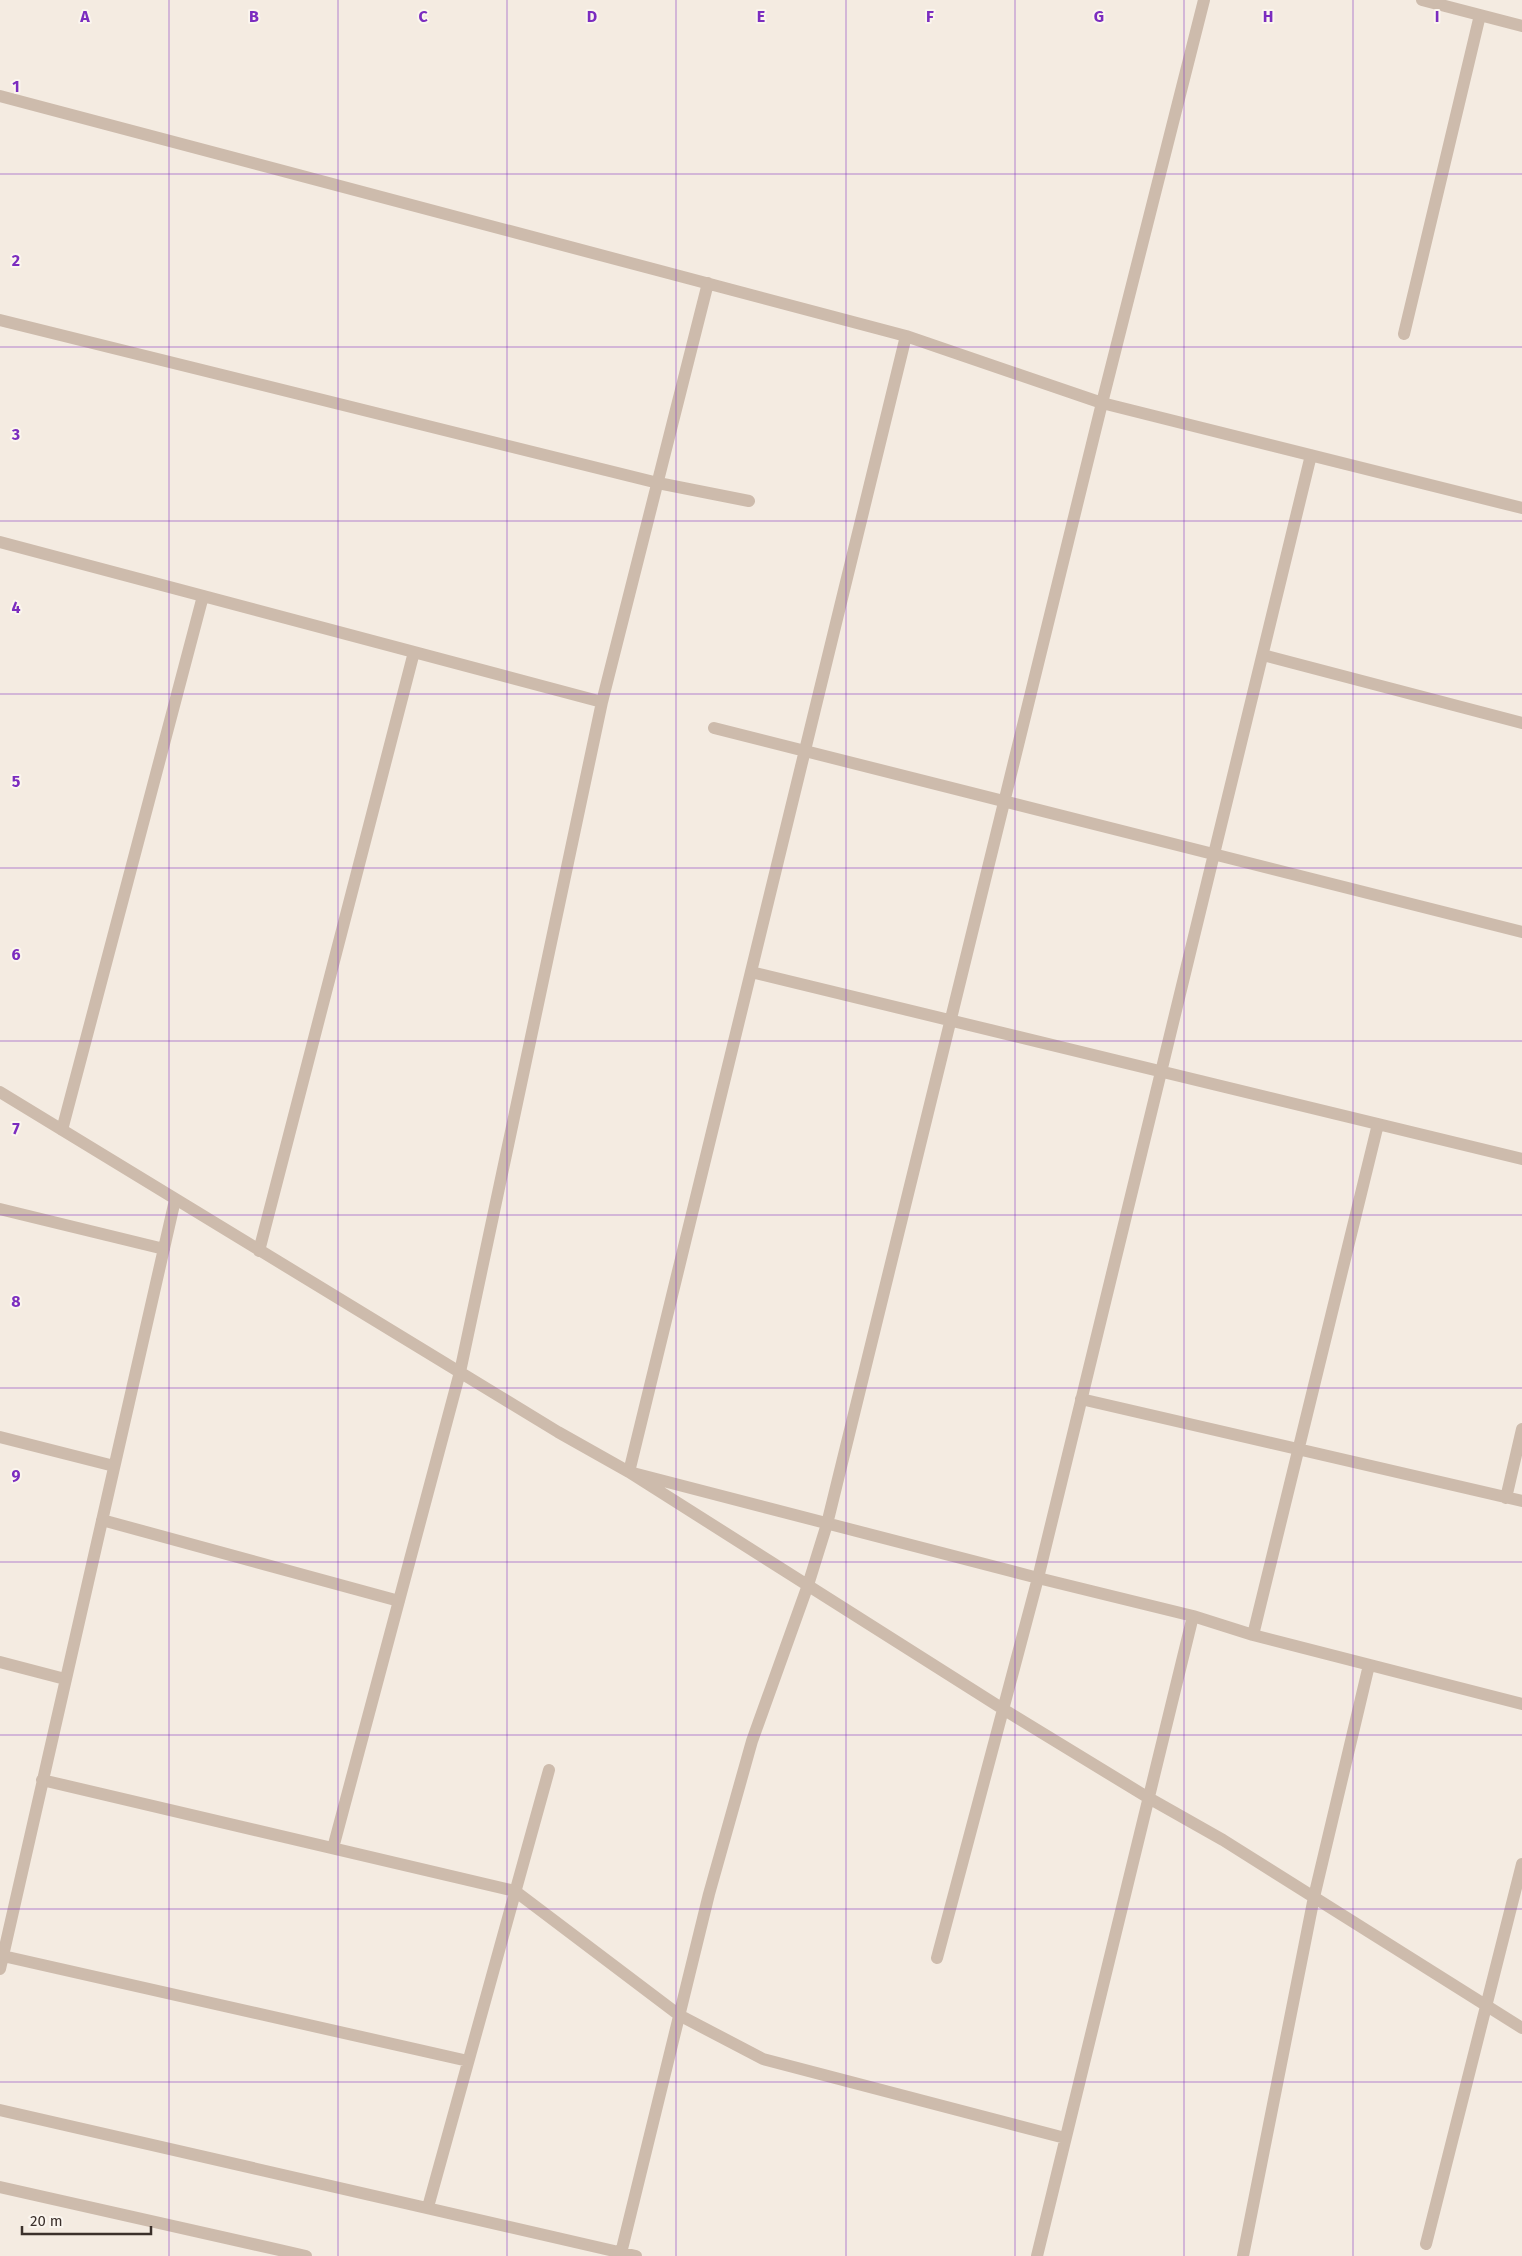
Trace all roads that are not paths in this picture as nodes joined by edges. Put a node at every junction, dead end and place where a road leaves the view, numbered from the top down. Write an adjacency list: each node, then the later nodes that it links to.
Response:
1 (1204, 0): 10 (street)
2 (1422, 0): 3 (street)
3 (1480, 15): 4 (street); 8 (street)
4 (1522, 26)
5 (0, 96): 6 (street)
6 (708, 283): 9 (street); 12 (street)
7 (0, 320): 12 (street)
8 (1404, 334)
9 (906, 336): 10 (street); 22 (street)
10 (1102, 403): 11 (street); 23 (street)
11 (1311, 455): 14 (street); 18 (street)
12 (658, 483): 13 (street); 19 (street)
13 (749, 501)
14 (1522, 508)
15 (0, 542): 16 (street)
16 (203, 596): 17 (street); 31 (street)
17 (414, 652): 19 (street); 36 (street)
18 (1263, 655): 20 (street); 24 (street)
19 (602, 702): 37 (street)
20 (1522, 723)
21 (714, 728): 22 (street)
22 (805, 750): 23 (street); 26 (street)
23 (1004, 801): 24 (street); 27 (street)
24 (1214, 854): 25 (street); 28 (street)
25 (1522, 932)
26 (751, 972): 27 (street); 43 (street)
27 (951, 1020): 28 (street); 47 (street)
28 (1161, 1071): 30 (street); 38 (street)
29 (0, 1092): 31 (street)
30 (1378, 1124): 32 (street); 41 (street)
31 (62, 1130): 33 (street)
32 (1522, 1159)
33 (175, 1200): 35 (street); 36 (street)
34 (0, 1209): 35 (street)
35 (164, 1249): 42 (street)
36 (259, 1250): 37 (street)
37 (460, 1372): 43 (street); 50 (street)
38 (1081, 1399): 41 (street); 48 (street)
39 (1522, 1429): 44 (street)
40 (0, 1437): 42 (street)
41 (1299, 1450): 44 (street); 52 (street)
42 (114, 1466): 46 (street)
43 (629, 1472): 47 (street); 49 (street)
44 (1506, 1498): 45 (street)
45 (1522, 1502)
46 (102, 1520): 50 (street); 55 (street)
47 (827, 1524): 48 (street); 49 (street)
48 (1038, 1578): 51 (street); 57 (street)
49 (808, 1585): 57 (street); 68 (street)
50 (399, 1601): 61 (street)
51 (1192, 1616): 52 (street); 60 (street)
52 (1253, 1635): 54 (street)
53 (0, 1662): 55 (street)
54 (1369, 1665): 56 (street); 64 (street)
55 (65, 1679): 59 (street)
56 (1522, 1704)
57 (1003, 1708): 60 (street); 65 (street)
58 (549, 1770): 63 (street)
59 (42, 1780): 61 (street); 66 (street)
60 (1148, 1797): 64 (street); 72 (street)
61 (333, 1848): 63 (street)
62 (1522, 1864): 67 (street)
63 (516, 1891): 68 (street); 70 (street)
64 (1314, 1897): 67 (street); 80 (street)
65 (937, 1958)
66 (1, 1962): 70 (street)
67 (1486, 2005): 69 (street); 75 (street)
68 (679, 2015): 72 (street); 76 (street)
69 (1522, 2028)
70 (468, 2061): 74 (street)
71 (0, 2110): 74 (street)
72 (1066, 2138): 79 (street)
73 (0, 2187): 77 (street)
74 (428, 2207): 76 (street)
75 (1426, 2244)
76 (621, 2253): 78 (street)
77 (306, 2256)
78 (636, 2256)
79 (1037, 2256)
80 (1243, 2256)

